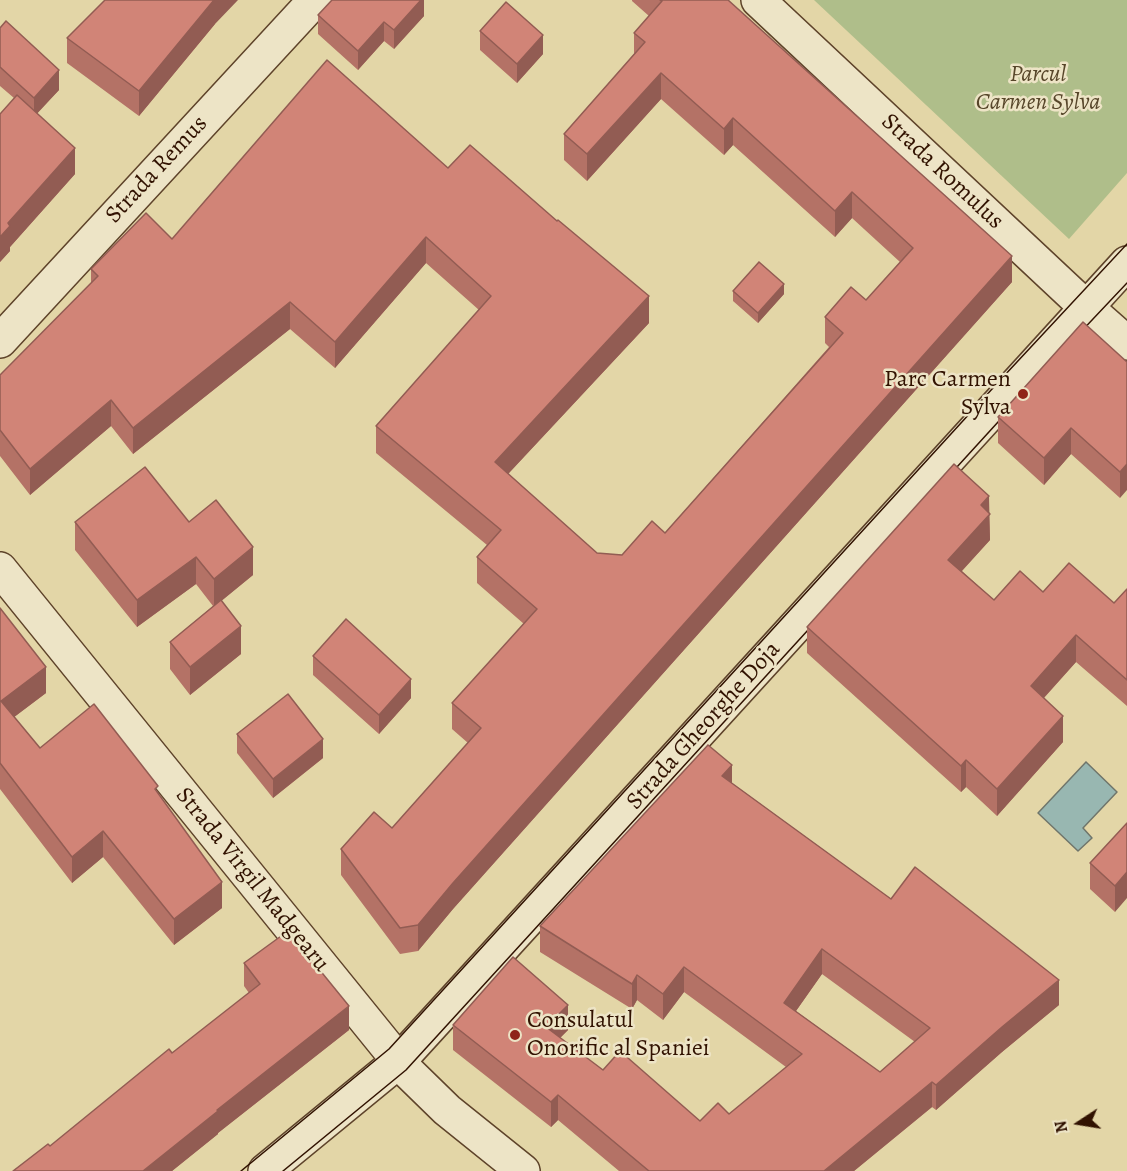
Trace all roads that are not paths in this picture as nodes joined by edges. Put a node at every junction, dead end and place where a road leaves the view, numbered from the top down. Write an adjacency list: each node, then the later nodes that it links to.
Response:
1 (315, 0): 5 (street, Strada Remus)
2 (758, 0): 4 (street, Strada Romulus)
3 (1127, 262): 4 (street, Strada Gheorghe Doja)
4 (1086, 306): 6 (street, Strada Romulus); 8 (street, Strada Gheorghe Doja)
5 (0, 341)
6 (1127, 343)
7 (0, 569): 8 (street, Strada Virgil Madgearu)
8 (399, 1061): 9 (street, Strada Gheorghe Doja); 10 (street, Strada Virgil Madgearu)
9 (265, 1171)
10 (523, 1171)

